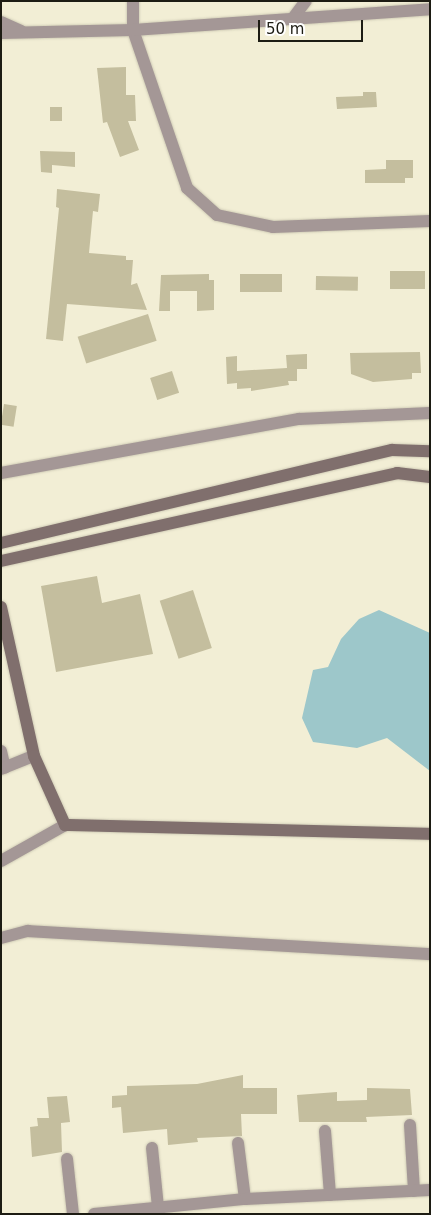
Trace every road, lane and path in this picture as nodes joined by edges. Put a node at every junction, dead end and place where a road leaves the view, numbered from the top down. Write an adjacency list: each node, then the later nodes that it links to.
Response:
1 (133, 1): 6 (street)
2 (306, 1): 4 (street)
3 (430, 9): 4 (street)
4 (293, 18): 6 (street)
5 (1, 22): 7 (street)
6 (133, 30): 7 (street); 9 (street)
7 (24, 32): 8 (street)
8 (1, 33)
9 (430, 221)
10 (430, 414): 12 (street)
11 (430, 451): 14 (main road)
12 (1, 473)
13 (430, 477): 15 (main road)
14 (1, 544): 15 (main road)
15 (1, 560)
16 (1, 607): 18 (main road)
17 (1, 751): 19 (street)
18 (34, 756): 19 (street); 20 (main road)
19 (3, 768)
20 (65, 825): 21 (main road); 22 (street)
21 (430, 834)
22 (1, 861)
23 (1, 938): 24 (street)
24 (430, 954)
25 (410, 1124): 31 (street)
26 (326, 1131): 32 (street)
27 (238, 1143): 33 (street)
28 (152, 1148): 34 (street)
29 (67, 1159): 35 (street)
30 (430, 1190): 31 (street)
31 (414, 1191): 32 (street)
32 (330, 1195): 33 (street)
33 (246, 1199): 34 (street)
34 (158, 1207): 36 (street)
35 (73, 1214)
36 (94, 1214)

